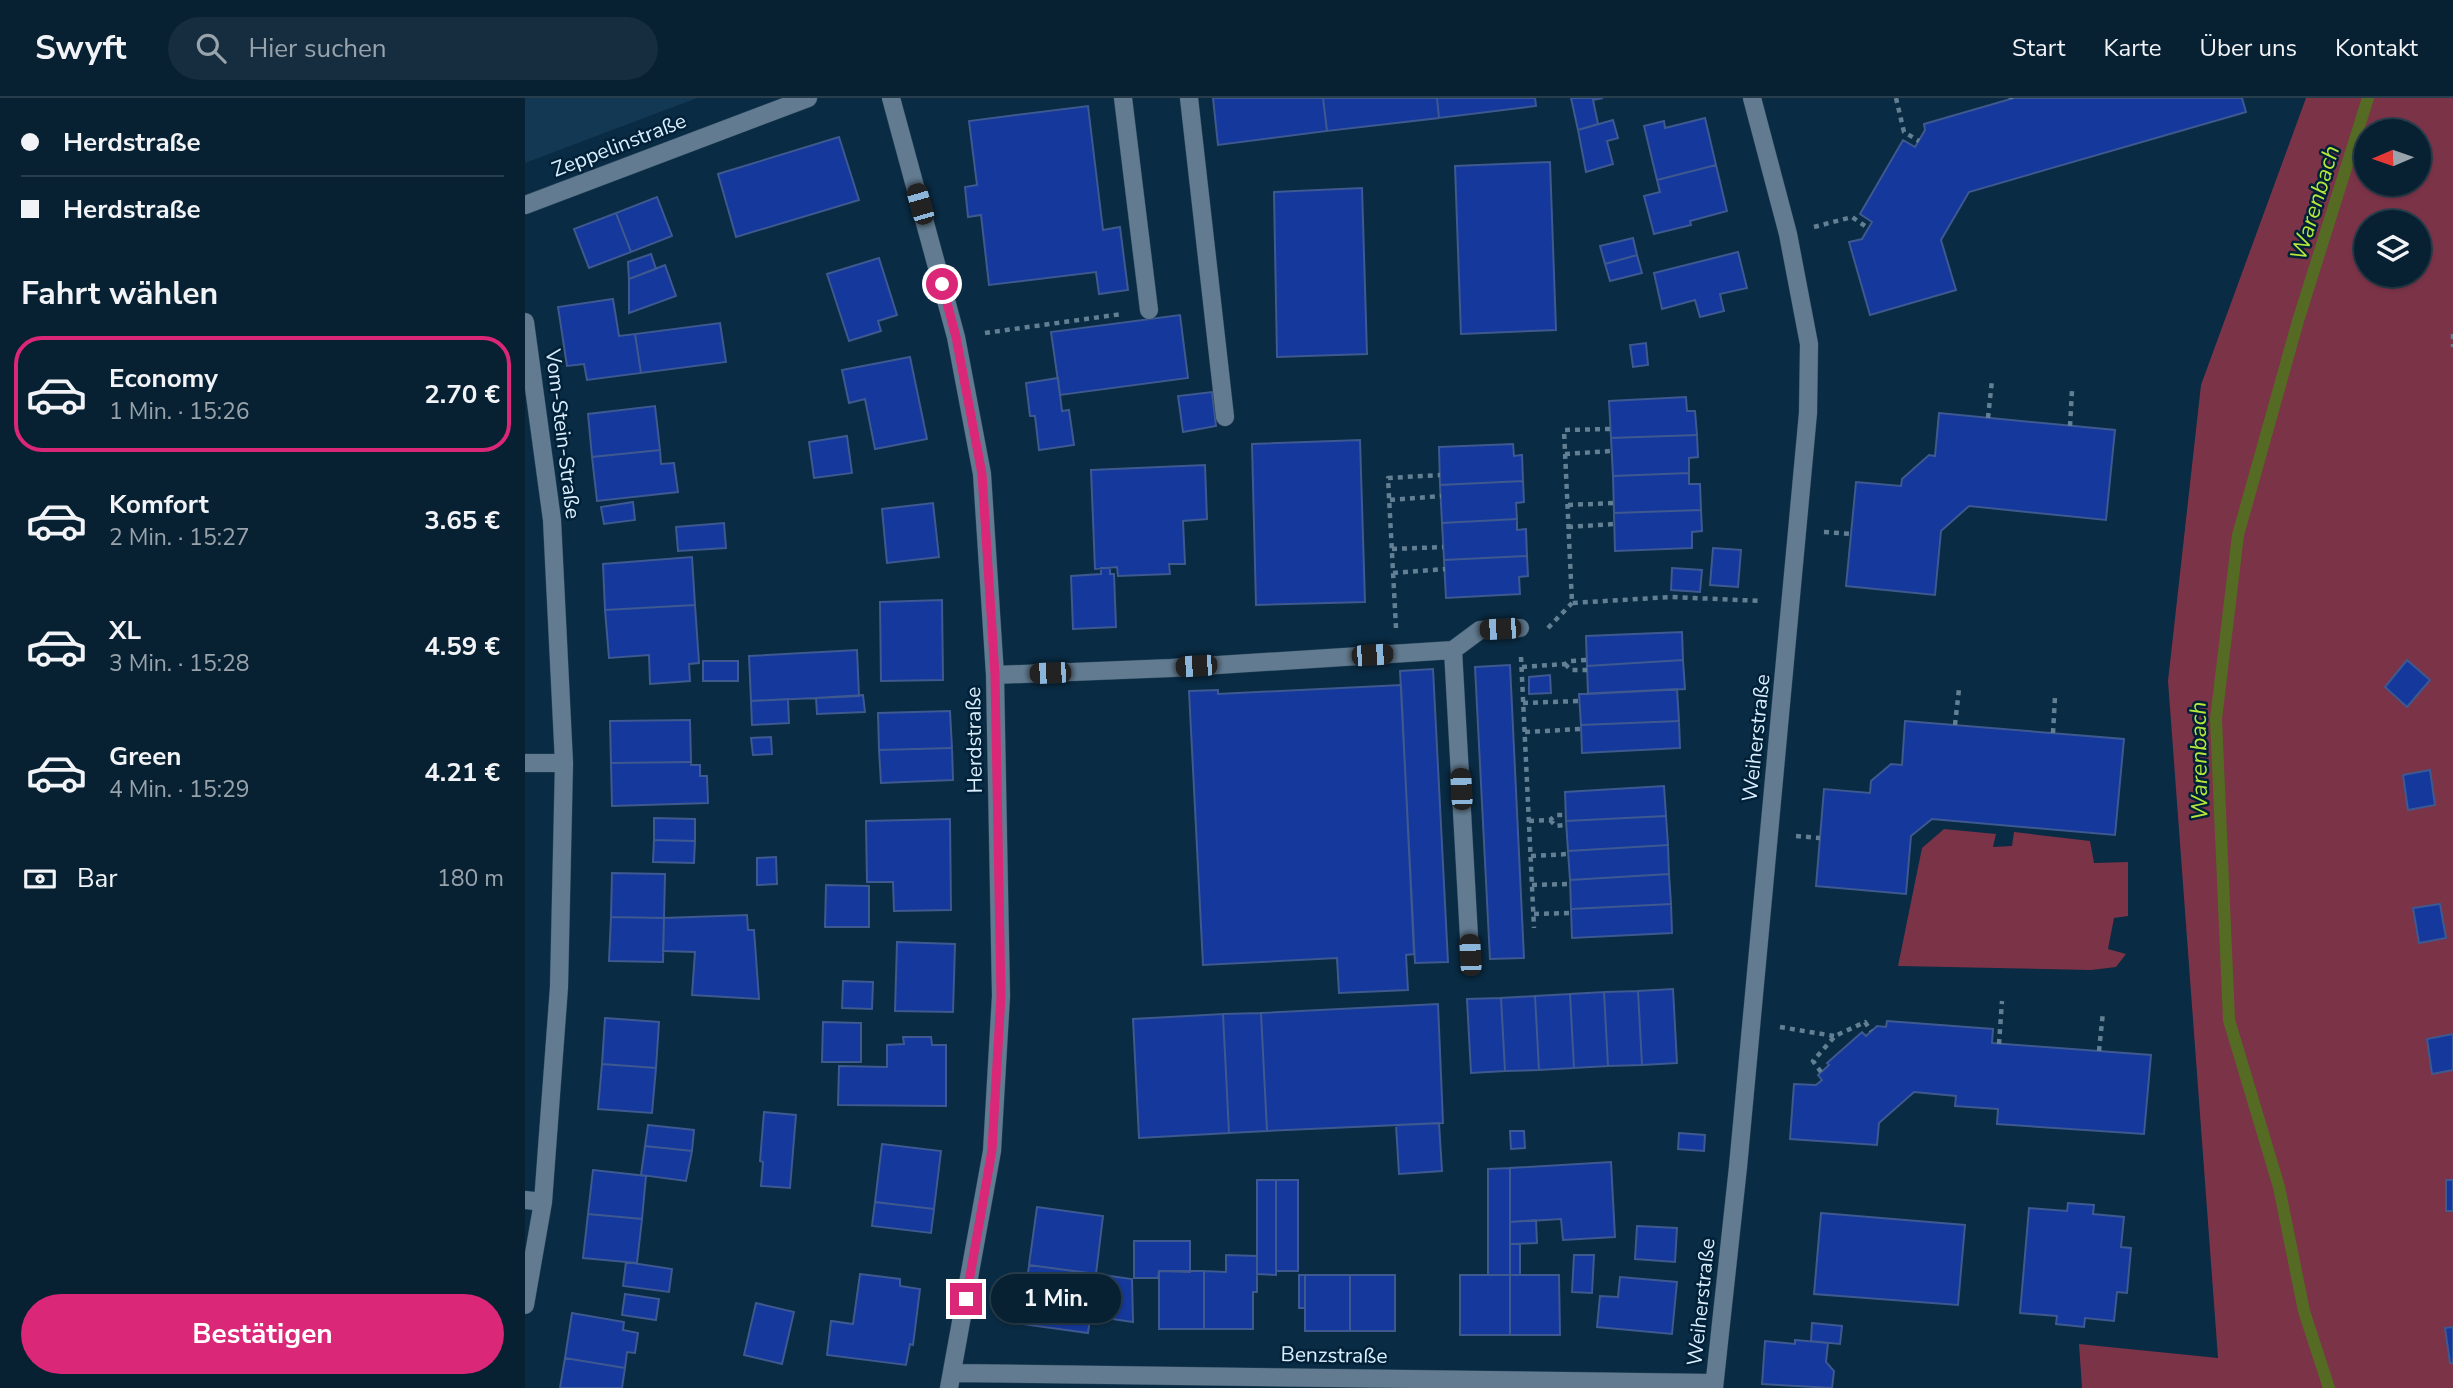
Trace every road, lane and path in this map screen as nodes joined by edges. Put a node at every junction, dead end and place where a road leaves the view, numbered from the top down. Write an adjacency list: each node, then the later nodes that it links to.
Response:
1 (807, 98): 8 (street, Zeppelinstraße)
2 (891, 98): 14 (street, Herdstraße)
3 (1123, 98): 11 (street)
4 (1189, 98): 18 (street)
5 (1752, 98): 10 (street, Weiherstraße)
6 (1896, 98): 7 (path)
7 (1919, 141)
8 (525, 205)
9 (1868, 228): 10 (path)
10 (1789, 234): 35 (street, Weiherstraße)
11 (1149, 310): 14 (path)
12 (525, 322): 53 (street, Vom-Stein-Straße)
13 (2453, 334): 15 (path)
14 (956, 337): 43 (street, Herdstraße)
15 (2453, 347)
16 (1991, 380): 19 (path)
17 (2072, 390): 20 (path)
18 (1225, 416)
19 (1988, 418)
20 (2070, 426)
21 (1610, 429): 23 (path)
22 (1611, 451): 23 (path)
23 (1565, 454): 28 (path)
24 (1440, 475): 26 (path)
25 (1441, 496): 26 (path)
26 (1389, 500): 32 (path)
27 (1613, 503): 28 (path)
28 (1567, 505): 30 (path)
29 (1614, 524): 30 (path)
30 (1568, 527): 35 (path)
31 (1443, 547): 32 (path)
32 (1392, 550): 34 (path)
33 (1444, 569): 34 (path)
34 (1393, 573): 38 (path)
35 (1790, 606): 68 (street, Weiherstraße)
36 (1520, 628): 37 (street); 41 (path)
37 (1453, 650): 38 (street); 65 (street)
38 (1397, 653): 43 (street)
39 (1587, 660): 40 (path)
40 (1565, 664): 41 (path); 42 (path)
41 (1522, 667): 47 (path)
42 (1587, 670)
43 (995, 675): 76 (street, Herdstraße)
44 (1959, 689): 48 (path)
45 (2055, 697): 51 (path)
46 (1580, 701): 47 (path)
47 (1523, 703): 50 (path)
48 (1955, 725)
49 (1581, 729): 50 (path)
50 (1525, 732): 56 (path)
51 (2053, 733)
52 (525, 763): 53 (street)
53 (564, 763): 74 (street, Vom-Stein-Straße)
54 (1566, 815): 55 (path)
55 (1550, 820): 56 (path); 57 (path)
56 (1529, 821): 59 (path)
57 (1566, 825)
58 (1568, 855): 59 (path)
59 (1531, 856): 61 (path)
60 (1570, 884): 61 (path)
61 (1532, 885): 63 (path)
62 (1571, 913): 63 (path)
63 (1534, 914): 64 (path)
64 (1534, 928)
65 (1470, 955)
66 (2001, 1001): 71 (path)
67 (2102, 1012): 72 (path)
68 (1751, 1022): 70 (path); 77 (street, Weiherstraße)
69 (1871, 1031): 70 (path)
70 (1835, 1036): 73 (path)
71 (1999, 1044)
72 (2099, 1051)
73 (1821, 1072)
74 (534, 1201): 75 (street, Vom-Stein-Straße)
75 (525, 1305)
76 (951, 1380): 77 (street, Benzstraße)
77 (1714, 1386)

